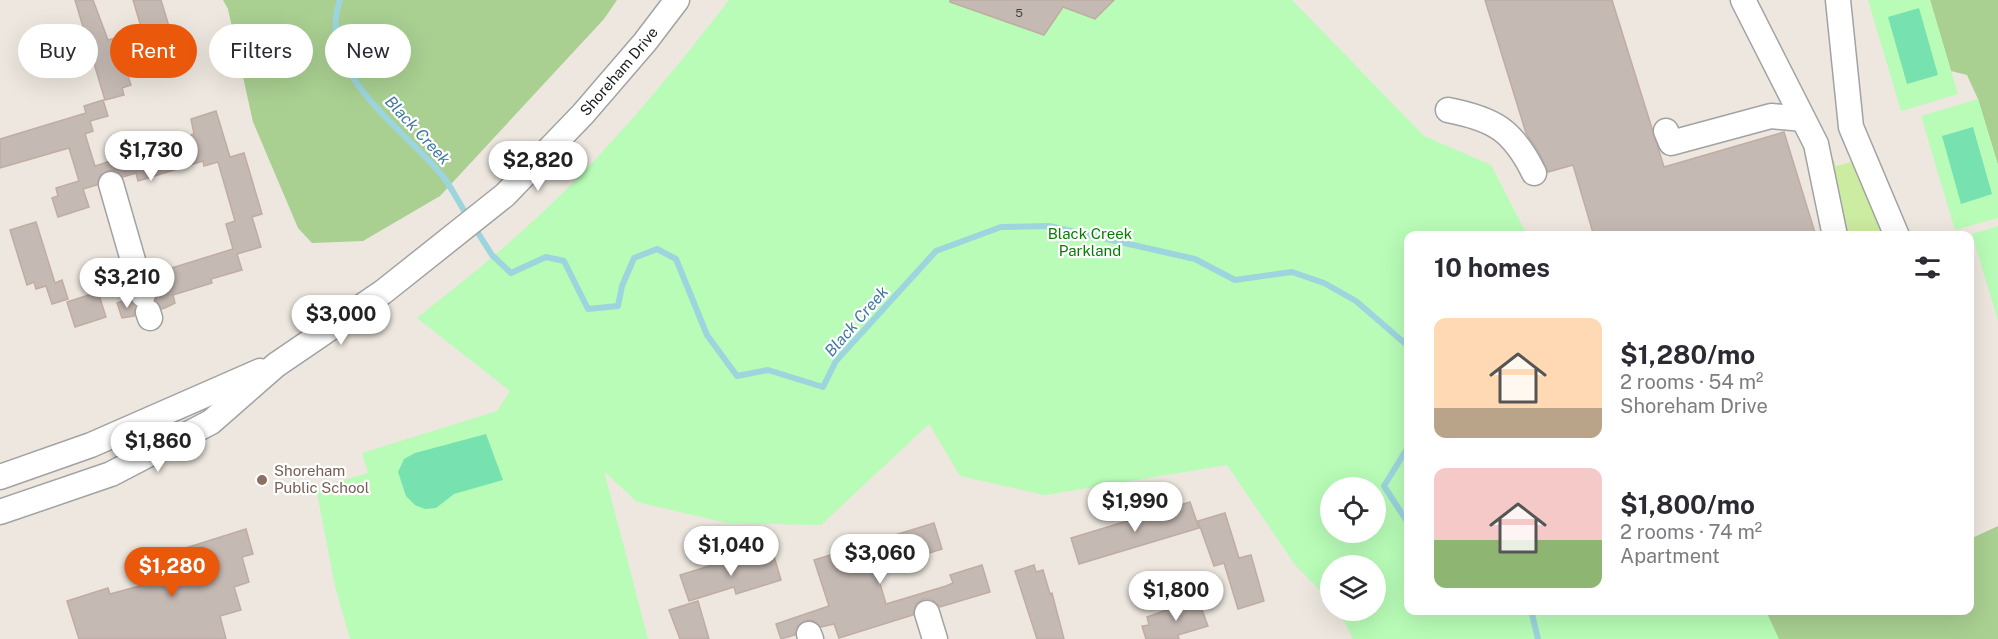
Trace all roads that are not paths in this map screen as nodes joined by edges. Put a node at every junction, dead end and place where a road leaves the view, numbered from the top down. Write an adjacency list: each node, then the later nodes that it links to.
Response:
1 (677, 0): 14 (street, Shoreham Drive)
2 (1743, 0): 5 (street)
3 (1838, 0): 6 (street)
4 (1448, 110): 9 (street)
5 (1803, 119): 7 (street); 8 (street)
6 (1851, 127): 8 (street); 12 (street)
7 (1666, 131)
8 (1815, 144): 11 (street)
9 (1534, 173)
10 (111, 184): 13 (street)
11 (1834, 231)
12 (1895, 231)
13 (147, 309)
14 (276, 365): 15 (street, Shoreham Drive); 16 (street, Shoreham Drive)
15 (0, 477)
16 (0, 513)
17 (927, 613): 18 (street)
18 (935, 639)

